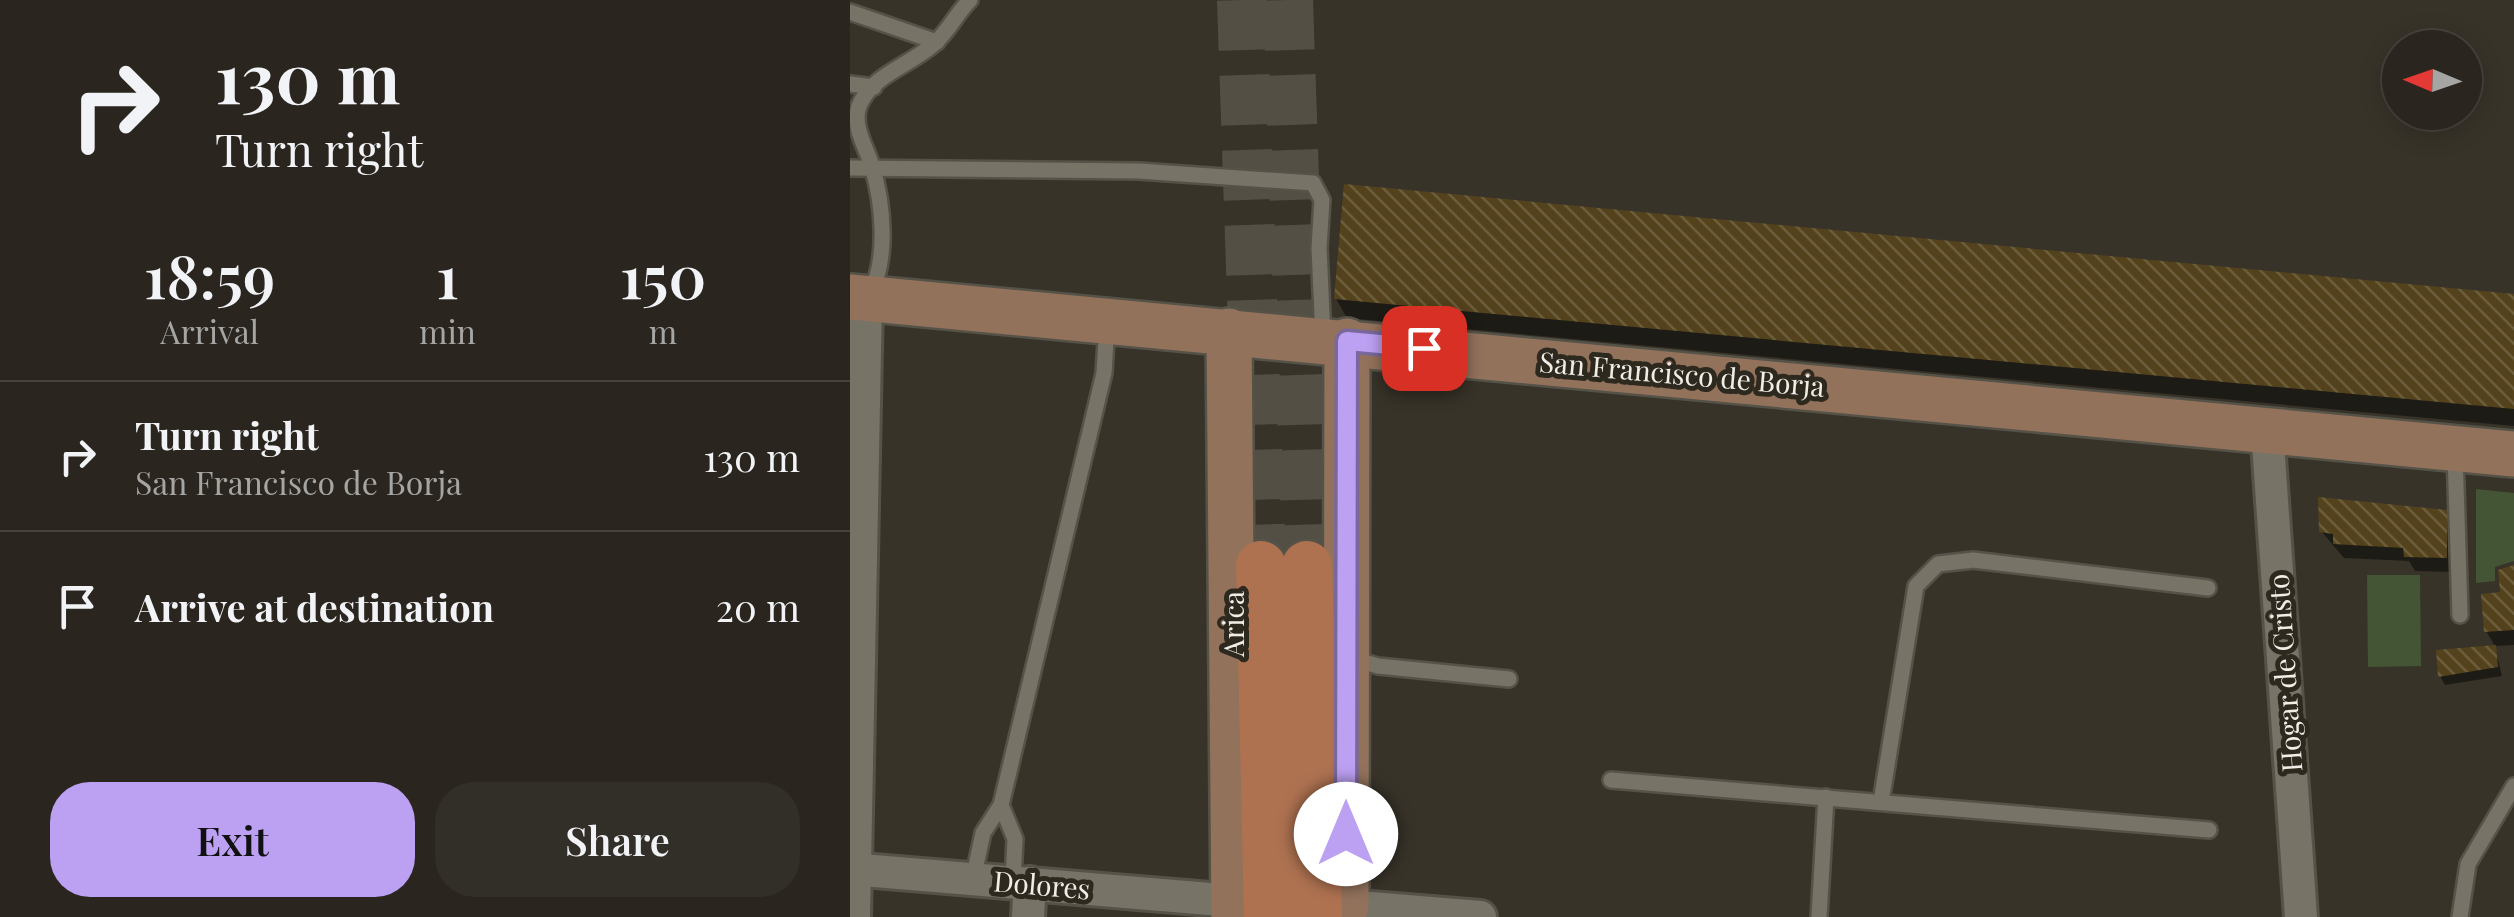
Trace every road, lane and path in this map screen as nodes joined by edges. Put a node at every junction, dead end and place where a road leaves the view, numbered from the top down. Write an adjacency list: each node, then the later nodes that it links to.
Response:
1 (970, 0): 3 (lane)
2 (850, 12): 3 (lane)
3 (937, 42): 5 (lane)
4 (850, 84): 5 (lane)
5 (874, 87): 7 (lane)
6 (850, 168): 7 (lane)
7 (873, 170): 8 (lane); 11 (lane)
8 (858, 298): 9 (street, San Francisco de Borja); 25 (street)
9 (1107, 320): 10 (street, San Francisco de Borja); 23 (lane)
10 (1230, 331): 11 (street, San Francisco de Borja); 28 (street, Arica)
11 (1335, 340): 12 (street, San Francisco de Borja); 17 (street)
12 (2267, 429): 13 (street, San Francisco de Borja); 34 (street, Hogar de Cristo)
13 (2455, 448): 14 (street, San Francisco de Borja); 16 (lane)
14 (2514, 454)
15 (2208, 588): 22 (lane)
16 (2460, 614)
17 (1346, 656): 18 (lane); 29 (street)
18 (1510, 679)
19 (1611, 780): 21 (lane)
20 (2514, 786): 35 (lane)
21 (1826, 797): 22 (lane); 33 (lane)
22 (1881, 802): 24 (lane)
23 (1001, 805): 26 (lane); 27 (lane)
24 (2208, 830)
25 (853, 869): 26 (street, Dolores); 30 (street)
26 (973, 878): 27 (street, Dolores)
27 (1022, 883): 28 (street, Dolores); 31 (street)
28 (1245, 912): 29 (main road, Arica)
29 (1336, 913): 32 (street)
30 (854, 917)
31 (1028, 917)
32 (1480, 917)
33 (1820, 917)
34 (2301, 917)
35 (2460, 917)

